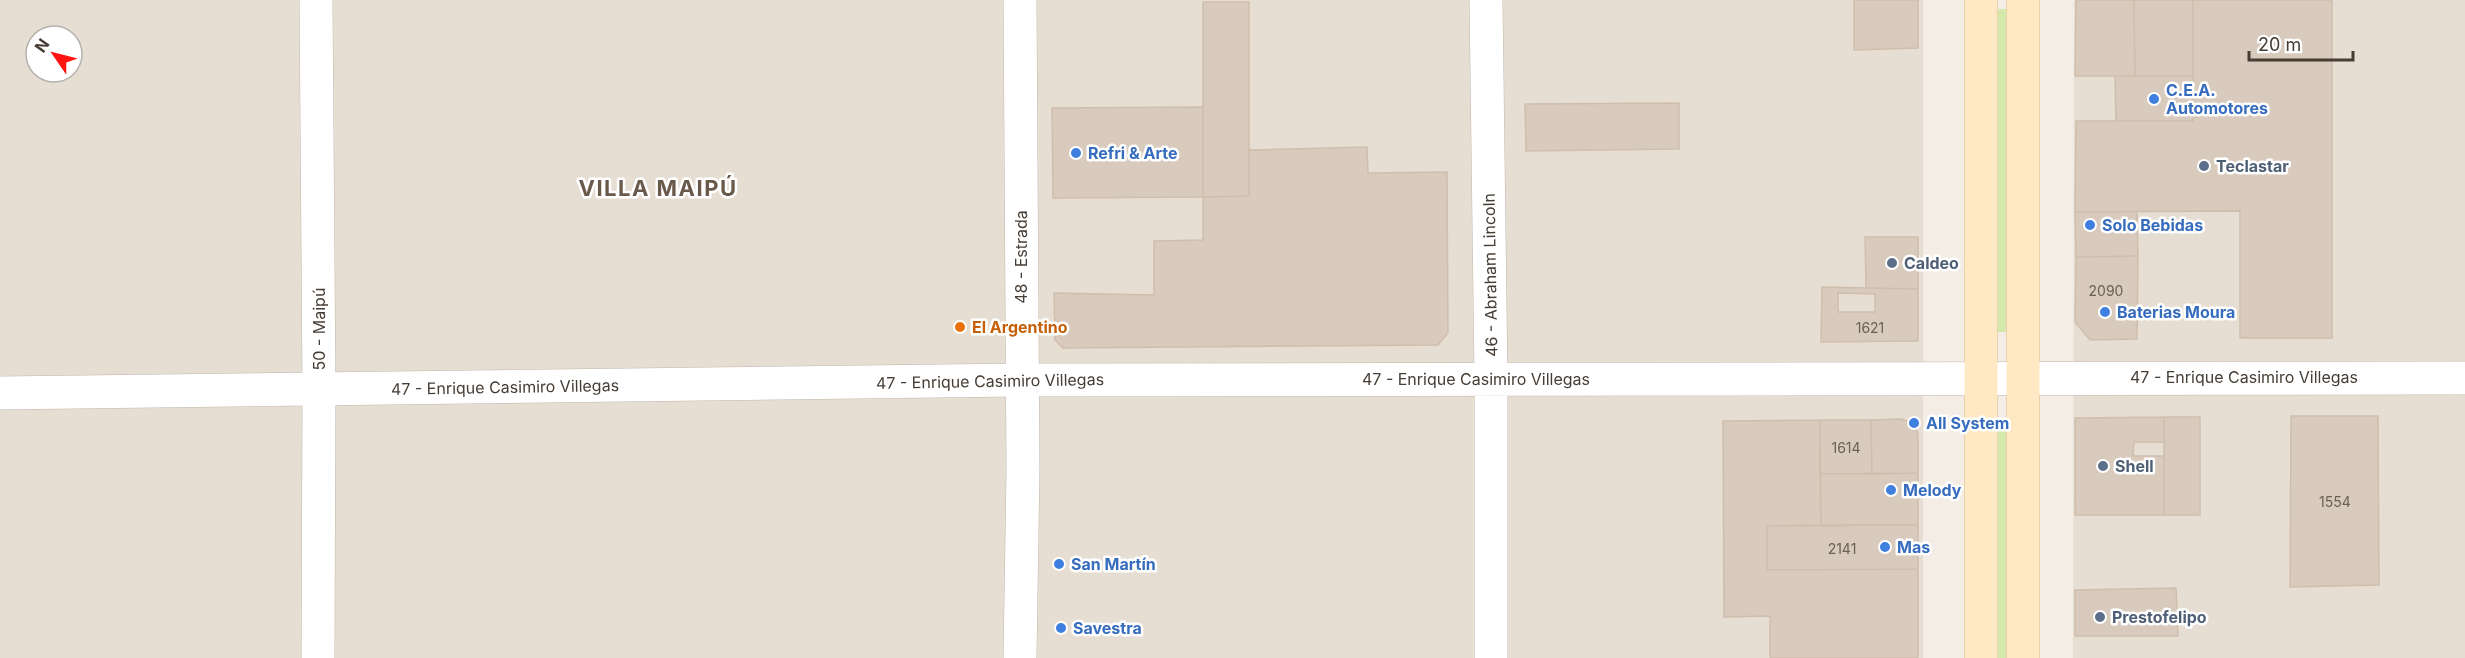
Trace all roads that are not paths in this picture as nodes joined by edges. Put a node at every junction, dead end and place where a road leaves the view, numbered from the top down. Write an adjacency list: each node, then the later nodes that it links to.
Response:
1 (316, 0): 11 (street, 50 - Maipú)
2 (1020, 0): 10 (street, 48 - Estrada)
3 (1486, 0): 8 (street, 46 - Abraham Lincoln)
4 (1981, 0): 6 (main road)
5 (2023, 0): 7 (main road)
6 (1981, 377): 7 (street, 47 - Enrique Casimiro Villegas); 8 (street, 47 - Enrique Casimiro Villegas); 16 (main road)
7 (2023, 377): 9 (street, 47 - Enrique Casimiro Villegas); 17 (main road)
8 (1491, 378): 10 (street, 47 - Enrique Casimiro Villegas); 15 (street, 46 - Abraham Lincoln)
9 (2465, 378)
10 (1021, 380): 11 (street, 47 - Enrique Casimiro Villegas); 14 (street, 48 - Estrada)
11 (319, 389): 12 (street, 47 - Enrique Casimiro Villegas); 13 (street, 50 - Maipú)
12 (0, 393)
13 (318, 658)
14 (1020, 658)
15 (1491, 658)
16 (1981, 658)
17 (2023, 658)

